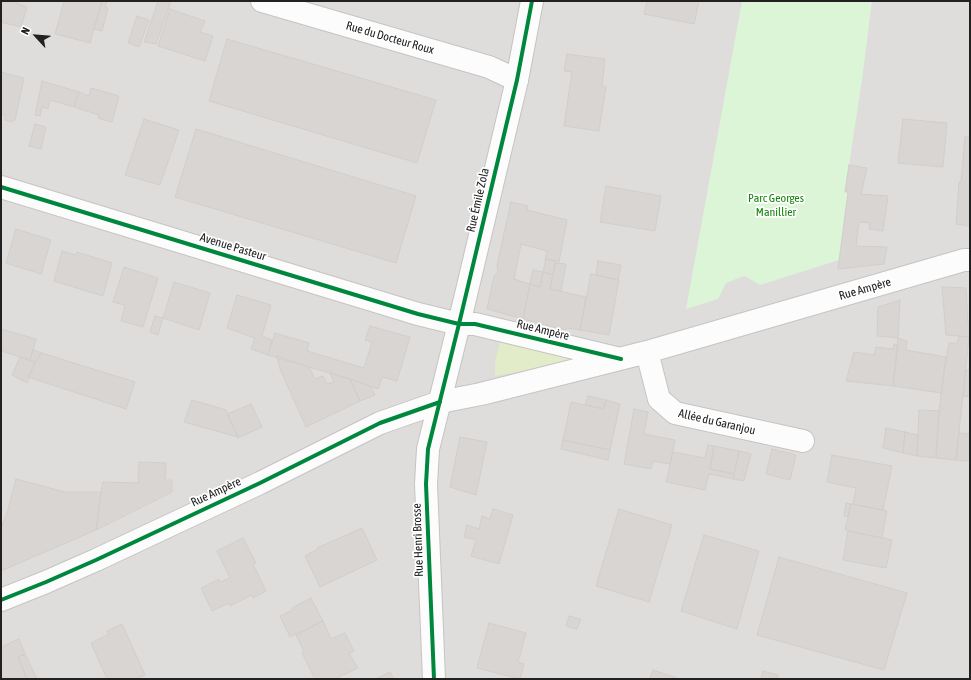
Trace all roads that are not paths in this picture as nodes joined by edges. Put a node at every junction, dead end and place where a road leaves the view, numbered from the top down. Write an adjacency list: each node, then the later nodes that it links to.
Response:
1 (262, 1): 3 (street, Rue du Docteur Roux)
2 (532, 1): 3 (street, Rue Émile Zola)
3 (516, 80): 6 (street, Rue Émile Zola)
4 (1, 186): 6 (street, Avenue Pasteur)
5 (970, 260): 7 (street, Rue Ampère)
6 (459, 324): 8 (street, Rue Ampère); 9 (street, Rue Émile Zola)
7 (647, 352): 8 (street, Rue Ampère); 10 (street, Allée du Garanjou)
8 (621, 359): 9 (street, Rue Ampère)
9 (440, 402): 11 (street, Rue Ampère); 12 (street, Rue Henri Brosse)
10 (803, 441)
11 (1, 600)
12 (434, 679)

